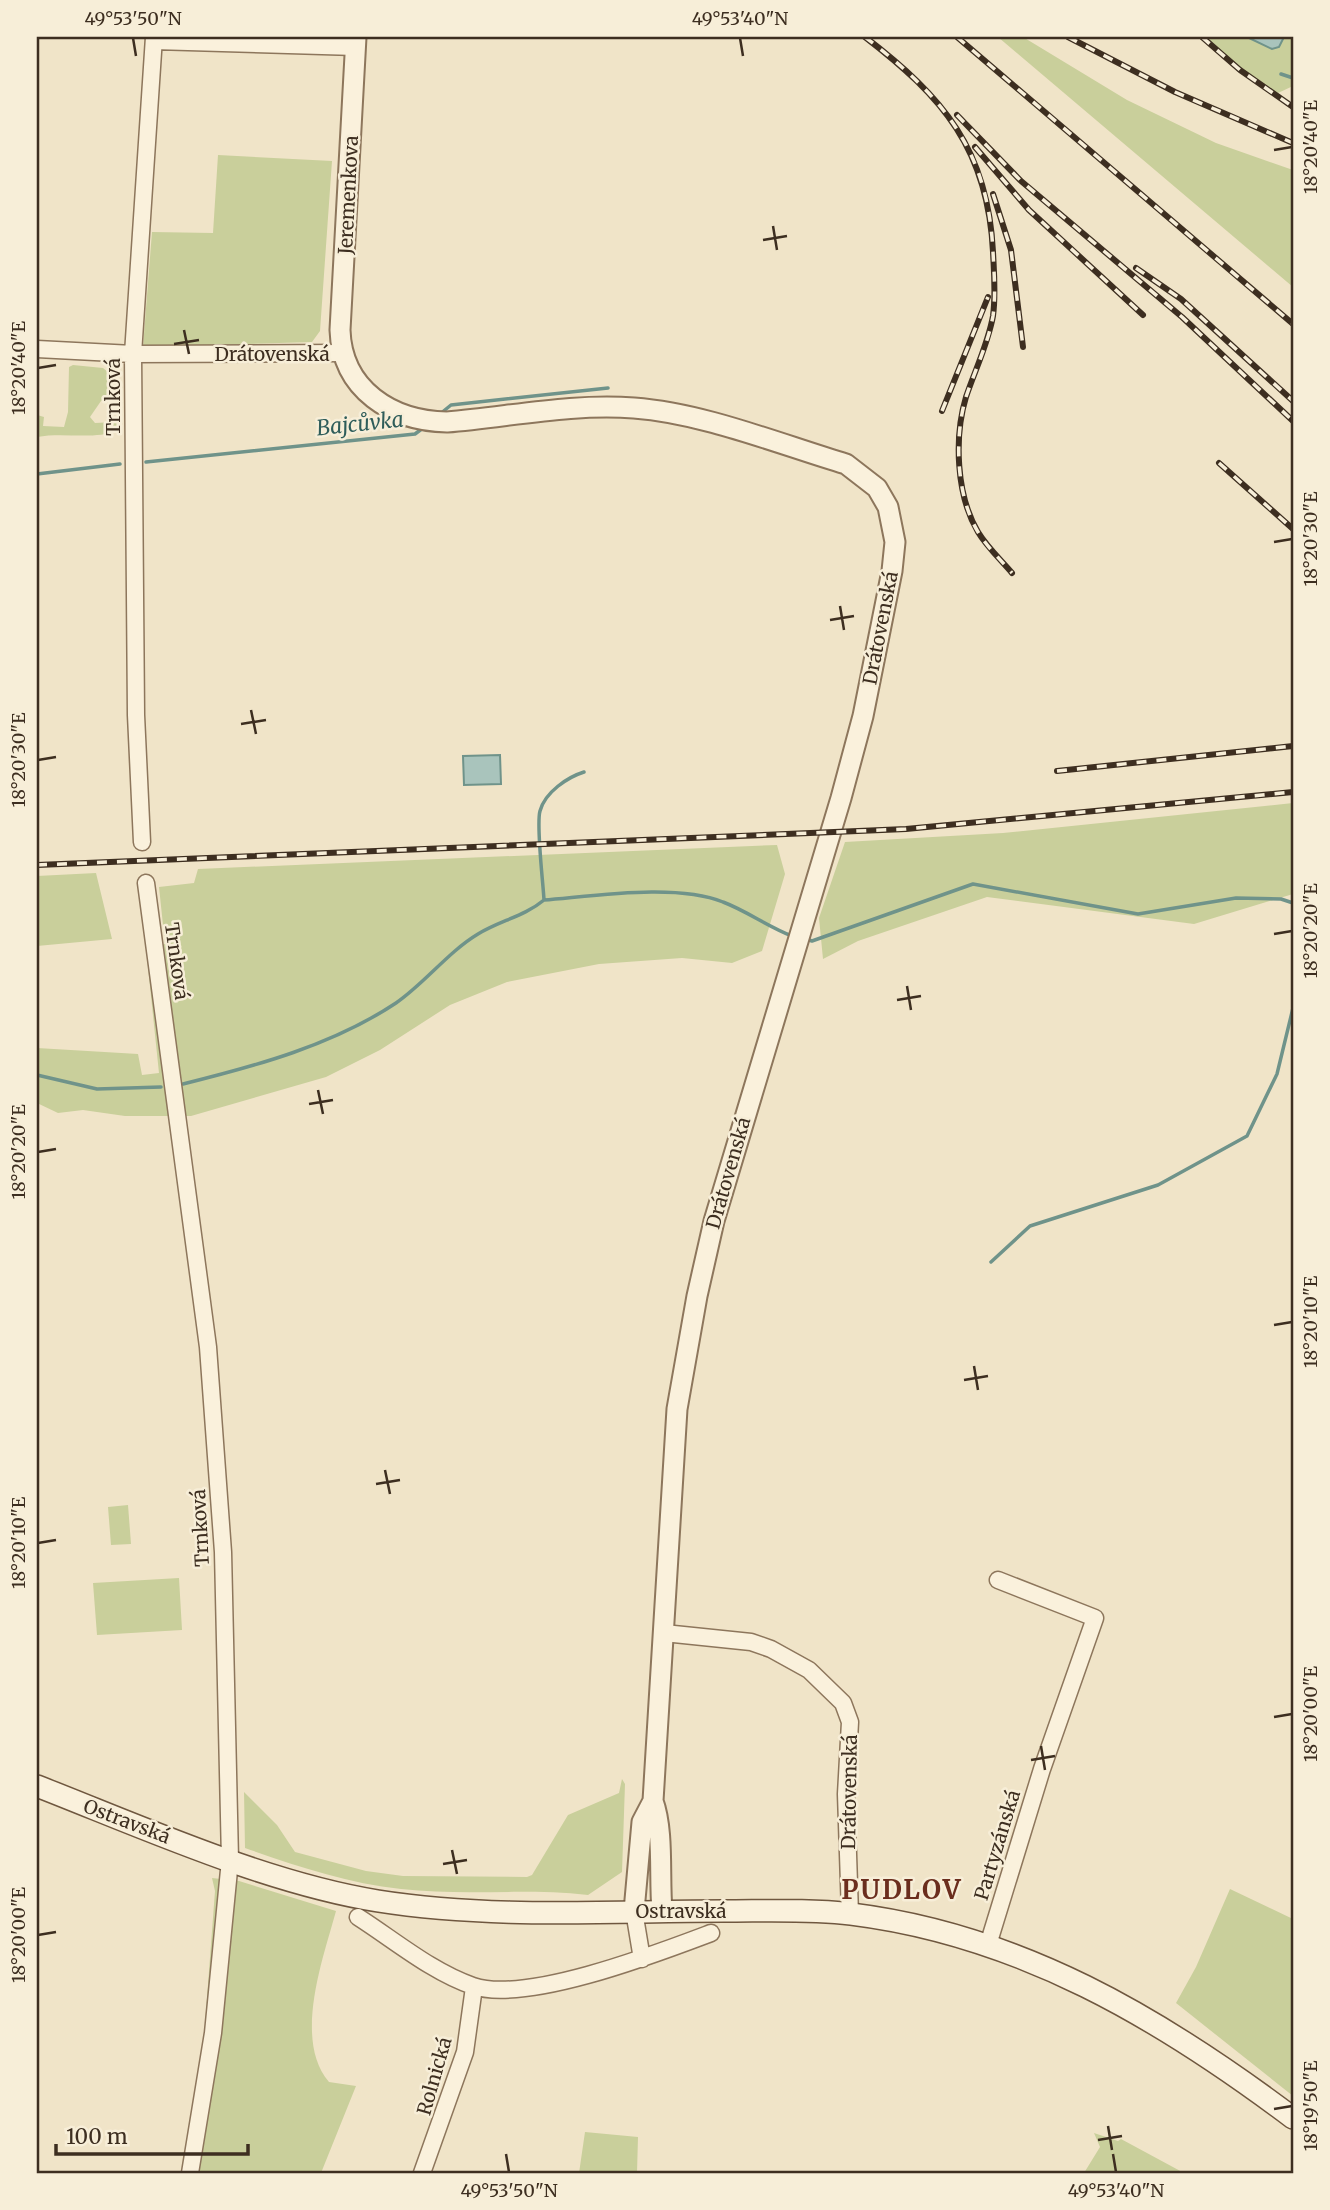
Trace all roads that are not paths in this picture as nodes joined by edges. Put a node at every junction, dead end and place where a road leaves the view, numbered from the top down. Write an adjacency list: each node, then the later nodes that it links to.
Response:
1 (154, 39): 2 (street); 4 (street, Trnková)
2 (356, 42): 5 (street, Jeremenkova)
3 (37, 349): 4 (street, Drátovenská)
4 (133, 354): 5 (street, Drátovenská); 6 (street, Trnková)
5 (343, 354): 9 (street, Drátovenská)
6 (142, 842)
7 (146, 883): 12 (street, Trnková)
8 (998, 1580): 18 (street, Partyzánská)
9 (664, 1633): 11 (street, Drátovenská); 15 (street, Drátovenská)
10 (37, 1786): 12 (main road, Ostravská)
11 (653, 1801): 13 (street, Drátovenská); 14 (street, Drátovenská)
12 (230, 1860): 13 (main road, Ostravská); 22 (street, Trnková)
13 (634, 1911): 14 (main road, Ostravská); 19 (street)
14 (662, 1911): 15 (main road, Ostravská)
15 (850, 1914): 18 (main road, Ostravská)
16 (358, 1917): 20 (street, Ostravská)
17 (711, 1933): 19 (street, Ostravská)
18 (988, 1945): 21 (main road, Ostravská)
19 (642, 1959): 20 (street, Ostravská)
20 (474, 1987): 23 (street, Rolnická)
21 (1293, 2118)
22 (190, 2173)
23 (422, 2173)

